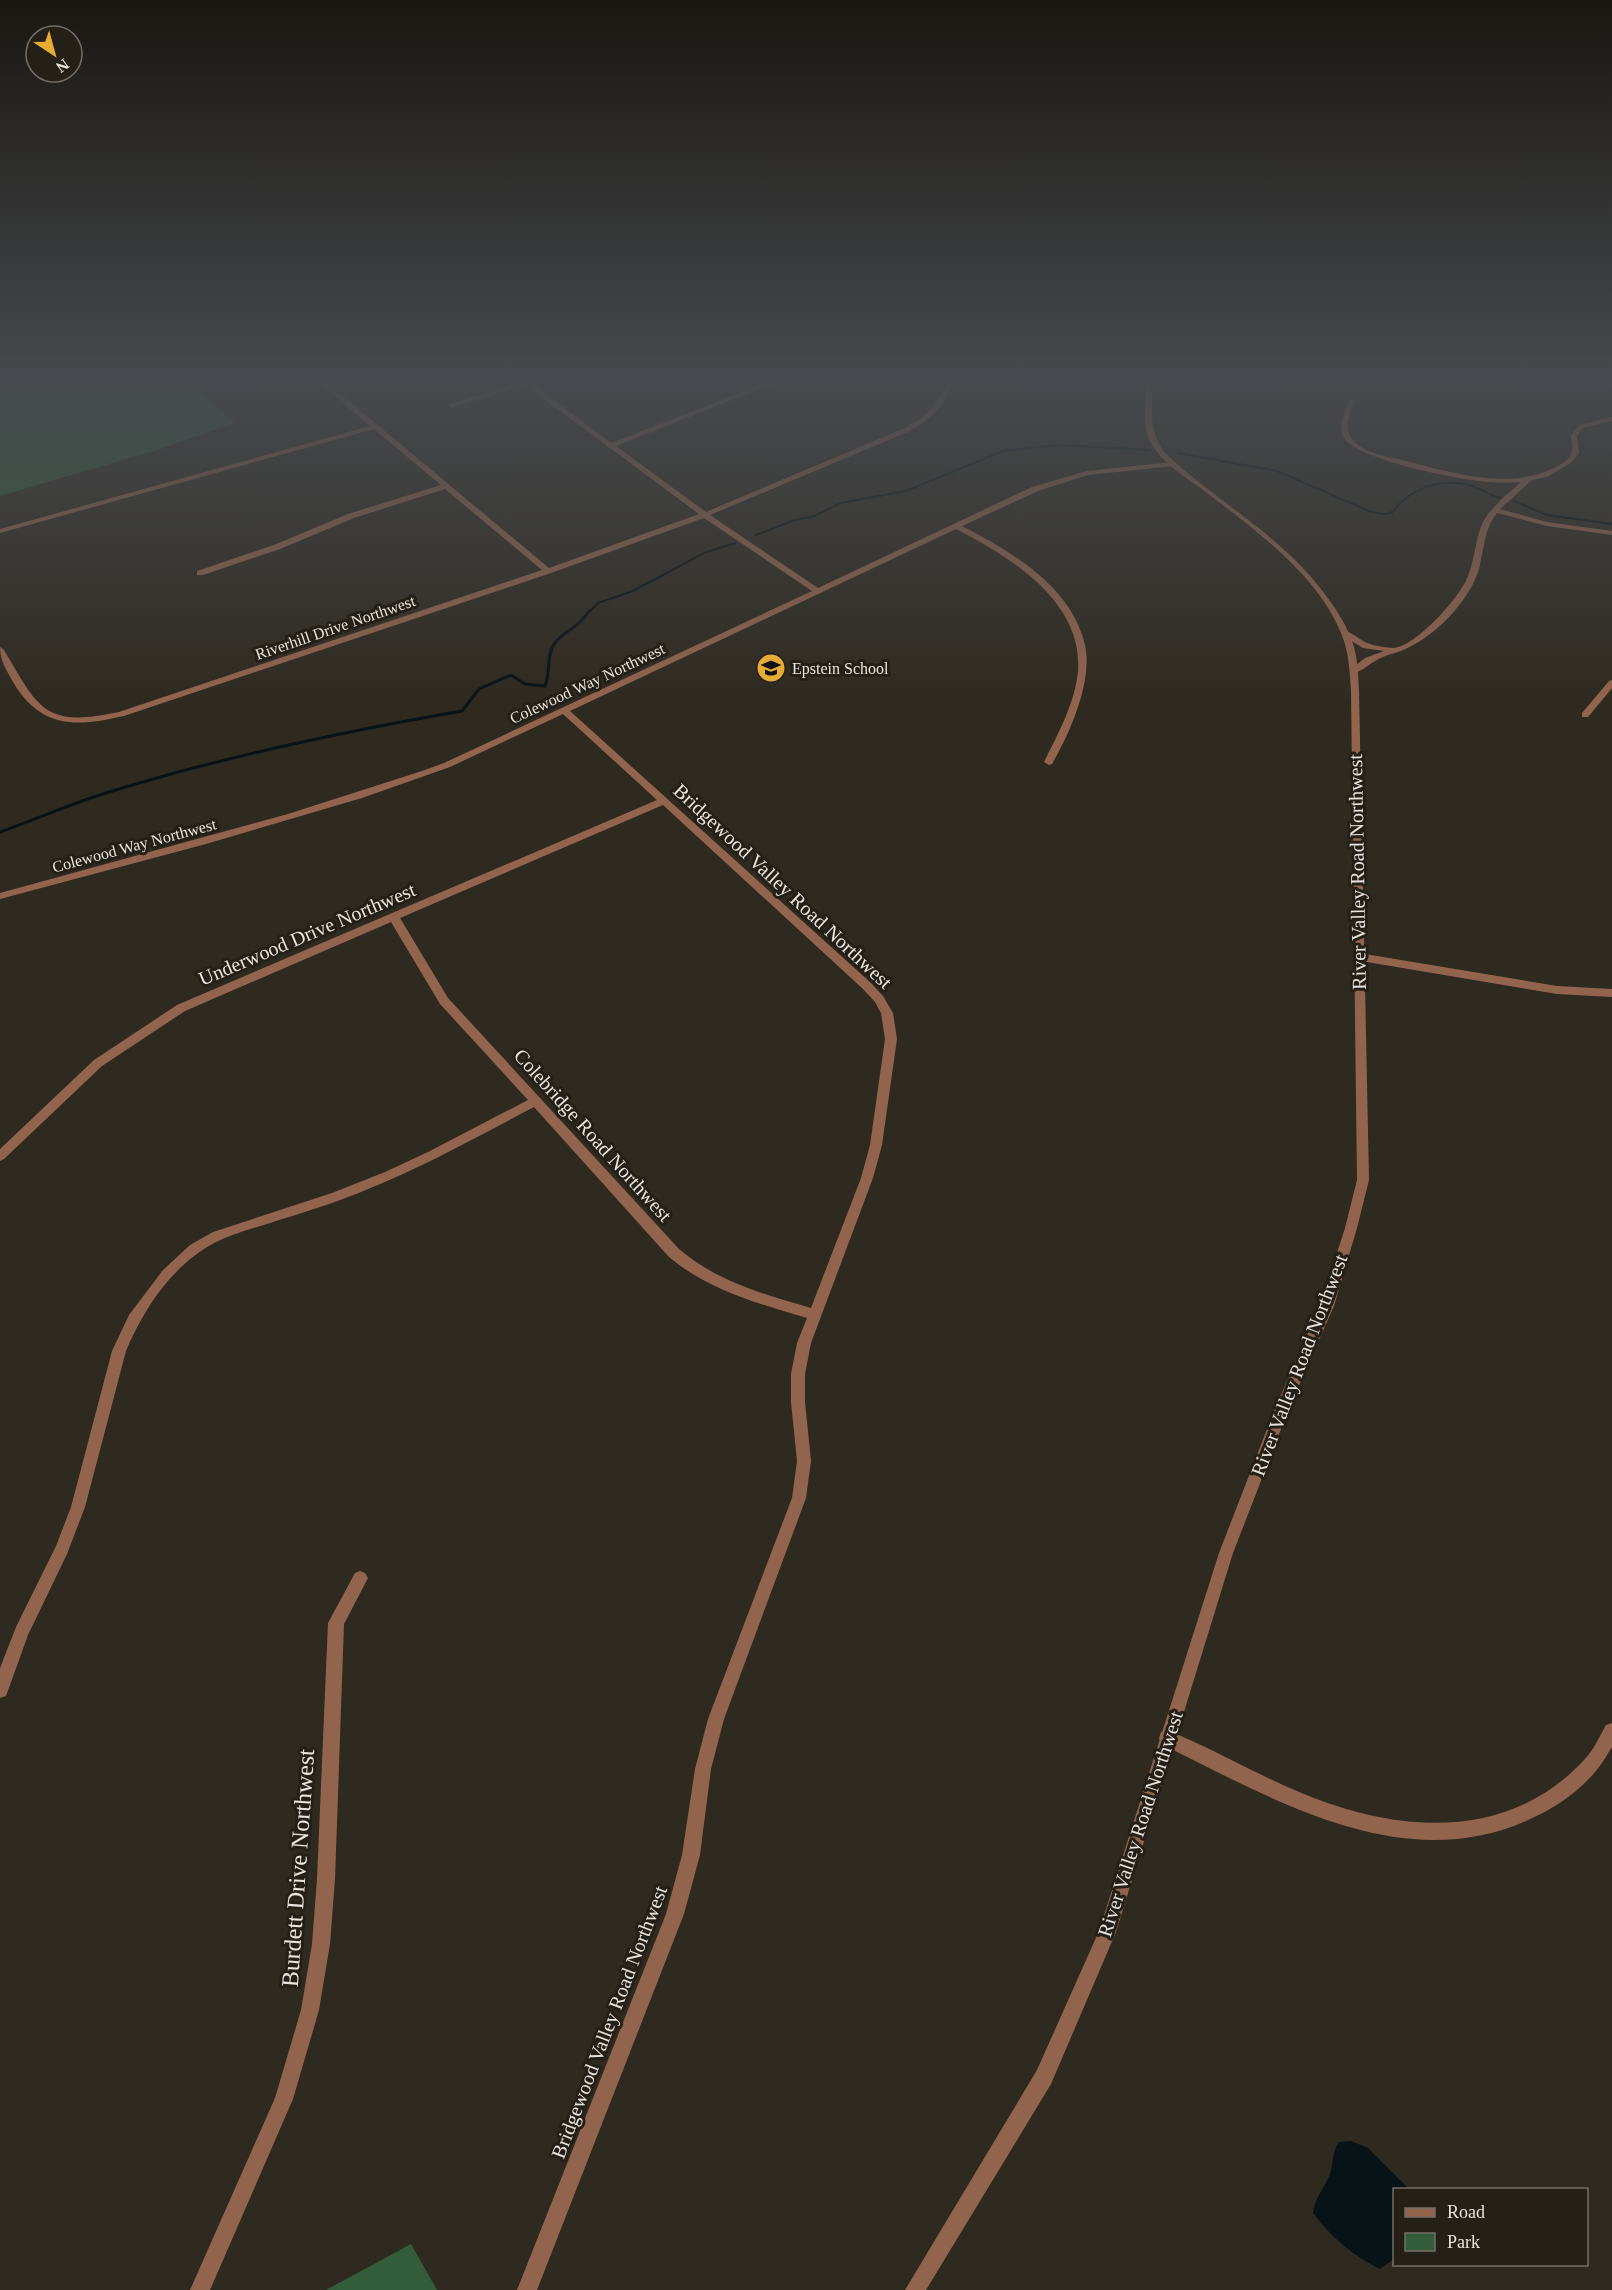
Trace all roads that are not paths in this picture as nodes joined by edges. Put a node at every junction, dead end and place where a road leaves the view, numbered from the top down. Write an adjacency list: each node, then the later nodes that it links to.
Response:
1 (151, 489): 14 (street)
2 (438, 489): 17 (street)
3 (450, 489): 16 (street)
4 (669, 489): 12 (street)
5 (768, 489): 12 (street, Riverhill Drive Northwest)
6 (1035, 489): 13 (street, Colewood Way Northwest)
7 (1204, 489): 19 (street, River Valley Road Northwest)
8 (1511, 489): 10 (street)
9 (1518, 489): 10 (street)
10 (1515, 492): 11 (street)
11 (1496, 510): 15 (street); 21 (street)
12 (705, 515): 16 (street, Riverhill Drive Northwest); 18 (street)
13 (957, 525): 18 (street, Colewood Way Northwest); 26 (street)
14 (0, 531)
15 (1612, 533)
16 (548, 571): 20 (street, Riverhill Drive Northwest)
17 (200, 573)
18 (819, 591): 24 (street, Colewood Way Northwest)
19 (1345, 633): 21 (street); 22 (street, River Valley Road Northwest)
20 (0, 650)
21 (1395, 650): 22 (street)
22 (1354, 671): 30 (street, River Valley Road Northwest)
23 (1612, 683): 25 (street)
24 (564, 710): 27 (street, Bridgewood Valley Road Northwest); 28 (street, Colewood Way Northwest)
25 (1585, 715)
26 (1049, 762)
27 (664, 801): 29 (street, Underwood Drive Northwest); 34 (street, Bridgewood Valley Road Northwest)
28 (0, 896)
29 (393, 916): 32 (street, Colebridge Road Northwest); 33 (street, Underwood Drive Northwest)
30 (1359, 957): 31 (street); 38 (street, River Valley Road Northwest)
31 (1612, 993)
32 (536, 1101): 34 (street, Colebridge Road Northwest); 36 (street)
33 (0, 1156)
34 (814, 1315): 40 (street, Bridgewood Valley Road Northwest)
35 (360, 1578): 39 (street, Burdett Drive Northwest)
36 (0, 1690)
37 (1612, 1731): 38 (street)
38 (1167, 1738): 41 (street, River Valley Road Northwest)
39 (200, 2290)
40 (527, 2290)
41 (915, 2290)

